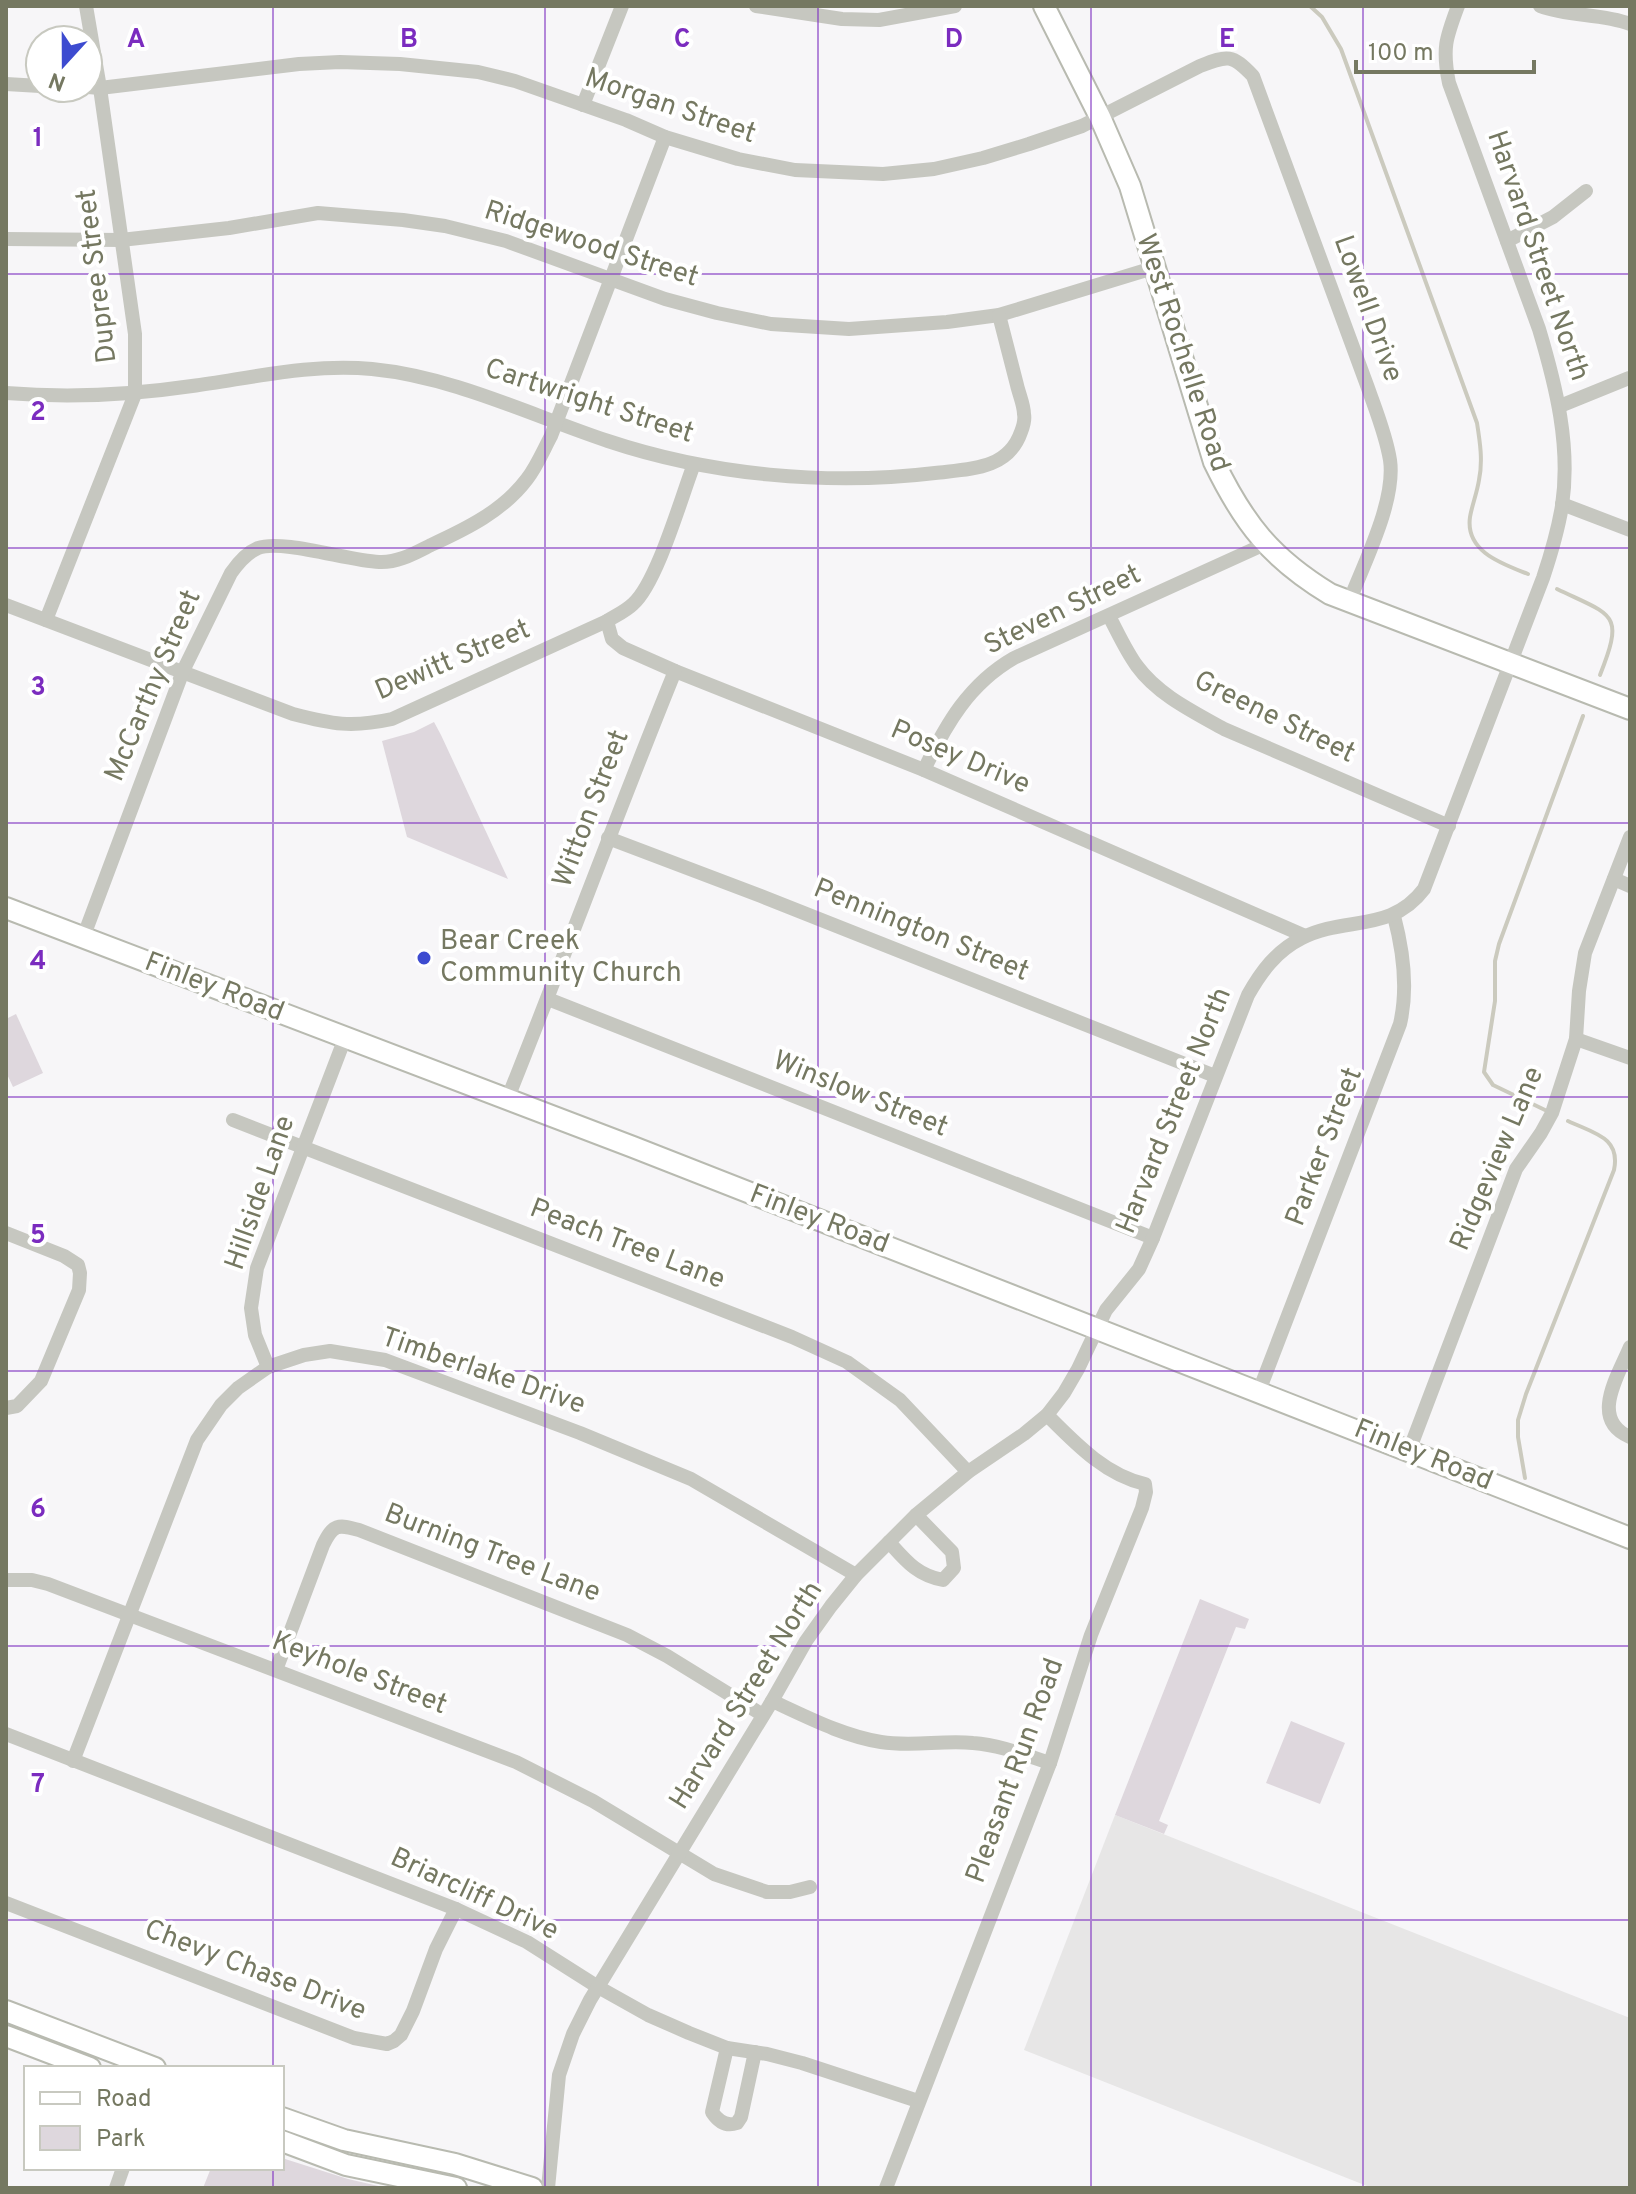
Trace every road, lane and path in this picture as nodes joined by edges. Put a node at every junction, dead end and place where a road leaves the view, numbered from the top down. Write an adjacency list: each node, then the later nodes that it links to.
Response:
1 (622, 6): 12 (street)
2 (756, 6): 7 (street)
3 (955, 6): 7 (street)
4 (1044, 6): 13 (street, West Rochelle Road)
5 (1458, 6): 18 (street, Harvard Street North)
6 (1540, 6): 8 (street)
7 (877, 13)
8 (1628, 18)
9 (1219, 59): 13 (street, Morgan Street); 31 (street, Lowell Drive)
10 (104, 87): 12 (street, Morgan Street)
11 (97, 104): 17 (street, Dupree Street)
12 (583, 105): 14 (street, Morgan Street)
13 (1100, 117): 14 (street, Morgan Street); 19 (street, West Rochelle Road)
14 (665, 137): 20 (street, McCarthy Street)
15 (1586, 191): 18 (street)
16 (6, 239): 17 (street, Ridgewood Street)
17 (121, 240): 20 (street, Ridgewood Street); 24 (street, Dupree Street)
18 (1507, 241): 25 (street, Harvard Street North)
19 (1153, 268): 21 (street, Ridgewood Street); 30 (street, West Rochelle Road)
20 (610, 280): 21 (street, Ridgewood Street); 26 (street, McCarthy Street)
21 (999, 315): 27 (street, Cartwright Street)
22 (1629, 378): 25 (street)
23 (6, 393): 24 (street, Cartwright Street)
24 (135, 394): 26 (street, Cartwright Street); 34 (street, Dupree Street)
25 (1560, 406): 28 (street, Harvard Street North)
26 (555, 423): 27 (street, Cartwright Street); 37 (street, McCarthy Street)
27 (694, 464): 35 (street, Dewitt Street)
28 (1562, 504): 29 (street); 36 (street, Harvard Street North)
29 (1630, 530)
30 (1265, 544): 31 (street, West Rochelle Road); 33 (street, Steven Street)
31 (1349, 602): 36 (street, West Rochelle Road)
32 (6, 605): 34 (street, Dewitt Street)
33 (1109, 616): 40 (street, Steven Street); 41 (street, Greene Street)
34 (46, 620): 37 (street, Dewitt Street)
35 (607, 621): 37 (street, Dewitt Street); 38 (street, Posey Drive)
36 (1511, 663): 39 (street, West Rochelle Road); 41 (street, Harvard Street North)
37 (183, 671): 49 (street, McCarthy Street)
38 (675, 671): 40 (street, Posey Drive); 43 (street, Witton Street)
39 (1630, 709)
40 (924, 770): 48 (street, Posey Drive)
41 (1449, 826): 47 (street, Harvard Street North)
42 (1630, 837): 44 (street, Ridgeview Lane)
43 (608, 838): 50 (street, Witton Street); 54 (street, Pennington Street)
44 (1614, 879): 45 (street); 52 (street, Ridgeview Lane)
45 (1630, 886)
46 (6, 908): 49 (street, Finley Road)
47 (1394, 916): 48 (street, Harvard Street North); 63 (street, Parker Street)
48 (1305, 936): 54 (street, Harvard Street North)
49 (83, 938): 51 (street, Finley Road)
50 (548, 999): 55 (street, Witton Street); 59 (street, Winslow Street)
51 (345, 1038): 55 (street, Finley Road); 57 (street, Hillside Lane)
52 (1576, 1039): 53 (street); 67 (street, Ridgeview Lane)
53 (1630, 1058)
54 (1215, 1076): 59 (street, Harvard Street North)
55 (507, 1100): 60 (street, Finley Road)
56 (233, 1120): 57 (street, Peach Tree Lane)
57 (303, 1148): 62 (street, Hillside Lane); 68 (street, Peach Tree Lane)
58 (6, 1233): 64 (street)
59 (1153, 1238): 60 (street, Harvard Street North)
60 (1097, 1328): 63 (street, Finley Road); 65 (street, Harvard Street North)
61 (1630, 1347): 66 (street)
62 (268, 1367): 72 (street, Timberlake Drive); 74 (street, Timberlake Drive)
63 (1259, 1391): 67 (street, Finley Road)
64 (6, 1408)
65 (1047, 1415): 68 (street, Harvard Street North); 80 (street, Pleasant Run Road)
66 (1627, 1436)
67 (1409, 1451): 70 (street, Finley Road)
68 (968, 1472): 69 (street, Harvard Street North)
69 (916, 1515): 71 (street, Harvard Street North); 71 (street)
70 (1630, 1538)
71 (889, 1542): 72 (street, Harvard Street North)
72 (856, 1575): 76 (street, Harvard Street North)
73 (6, 1580): 74 (street, Keyhole Street)
74 (130, 1615): 75 (street, Keyhole Street); 79 (street, Timberlake Drive)
75 (276, 1670): 77 (street, Burning Tree Lane); 81 (street, Keyhole Street)
76 (772, 1701): 77 (street, Harvard Street North); 80 (street)
77 (763, 1715): 81 (street, Harvard Street North)
78 (6, 1734): 79 (street, Briarcliff Drive)
79 (73, 1761): 84 (street, Briarcliff Drive)
80 (1050, 1763): 92 (street, Pleasant Run Road)
81 (679, 1855): 82 (street, Keyhole Street); 85 (street, Harvard Street North)
82 (810, 1887)
83 (6, 1903): 84 (street, Chevy Chase Drive)
84 (456, 1909): 85 (street, Briarcliff Drive)
85 (598, 1987): 88 (street, Briarcliff Drive); 97 (street, Harvard Street North)
86 (6, 2011): 91 (street)
87 (6, 2036): 90 (street)
88 (727, 2048): 89 (street, Briarcliff Drive); 89 (street)
89 (755, 2052): 92 (street, Briarcliff Drive)
90 (85, 2066)
91 (150, 2066)
92 (918, 2101): 98 (street, Pleasant Run Road)
93 (284, 2119): 96 (street)
94 (284, 2142): 95 (street)
95 (456, 2188)
96 (532, 2188)
97 (548, 2188)
98 (886, 2188)

